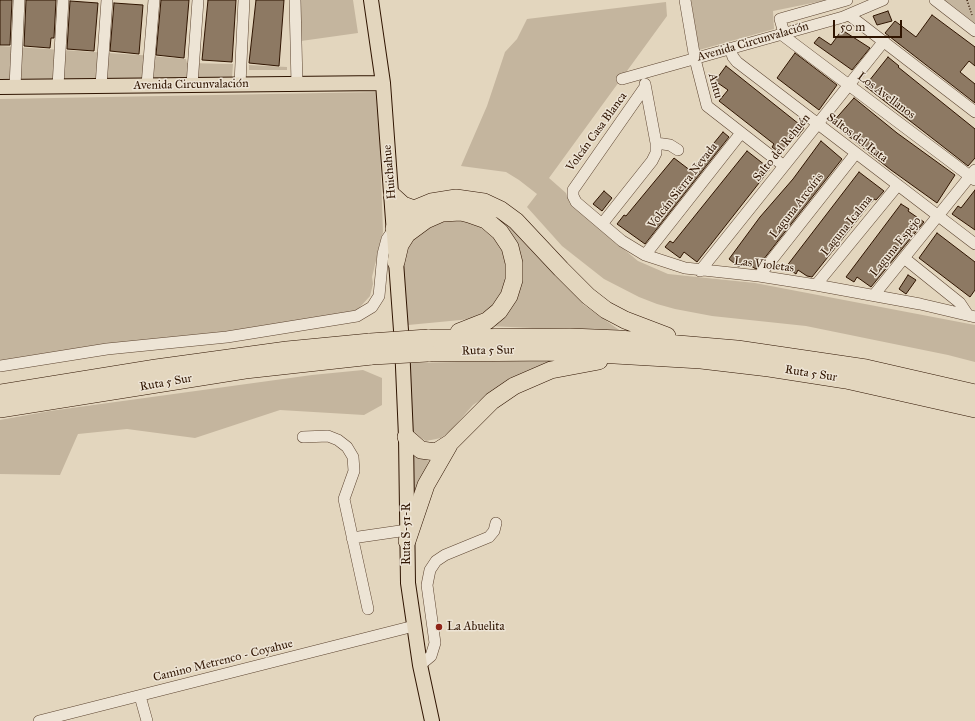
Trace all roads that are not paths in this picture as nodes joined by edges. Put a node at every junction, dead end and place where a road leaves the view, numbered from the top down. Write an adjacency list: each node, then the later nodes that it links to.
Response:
1 (19, 0): 27 (street)
2 (63, 0): 28 (street)
3 (107, 0): 29 (street)
4 (154, 0): 24 (street)
5 (198, 0): 25 (street)
6 (244, 0): 22 (street)
7 (295, 0): 23 (street)
8 (371, 0): 21 (main road, Huichahue)
9 (685, 0): 18 (street, Antu)
10 (847, 0): 15 (street)
11 (883, 0): 13 (street, Avenida Circunvalación)
12 (935, 0): 14 (street)
13 (850, 15): 15 (street, Avenida Circunvalación); 16 (street)
14 (975, 31)
15 (783, 33): 17 (street, Avenida Circunvalación); 26 (street, Los Avellanos)
16 (884, 41): 26 (street, Salto del Rehuén); 32 (street)
17 (730, 48): 18 (street, Avenida Circunvalación); 33 (street, Saltos del Itata)
18 (695, 59): 19 (street, Avenida Circunvalación); 34 (street, Antu)
19 (642, 72): 20 (street, Avenida Circunvalación); 31 (street)
20 (622, 79)
21 (382, 83): 23 (main road, Avenida Circunvalación); 42 (main road, Huichahue)
22 (240, 84): 23 (main road, Avenida Circunvalación); 25 (main road, Avenida Circunvalación)
23 (297, 84)
24 (147, 85): 25 (main road, Avenida Circunvalación); 29 (main road, Avenida Circunvalación)
25 (192, 85)
26 (849, 85): 33 (street, Salto del Rehuén); 39 (street, Los Avellanos)
27 (16, 86): 28 (main road, Avenida Circunvalación); 30 (main road, Avenida Circunvalación)
28 (58, 86): 29 (main road, Avenida Circunvalación)
29 (101, 86)
30 (0, 87)
31 (645, 87): 35 (street); 41 (street, Volcán Casa Blanca)
32 (975, 112)
33 (818, 124): 37 (street, Saltos del Itata); 38 (street, Salto del Rehuén)
34 (741, 133): 38 (street, Antu); 48 (street, Volcán Sierra Nevada)
35 (656, 143): 36 (street); 45 (street)
36 (678, 150)
37 (856, 153): 40 (street, Saltos del Itata); 52 (street, Laguna Arcoíris)
38 (784, 166): 51 (street, Salto del Rehuén)
39 (973, 176): 44 (street, Laguna Espejo)
40 (898, 185): 44 (street, Saltos del Itata); 53 (street, Laguna Icalma)
41 (572, 193): 45 (street, Las Violetas)
42 (392, 195): 43 (highway); 46 (main road, Huichahue)
43 (414, 209): 46 (highway); 58 (highway)
44 (938, 216): 47 (street, Saltos del Itata); 49 (street, Laguna Espejo)
45 (602, 224): 48 (street, Las Violetas)
46 (394, 229): 50 (main road, Huichahue); 61 (street)
47 (975, 244)
48 (645, 255): 51 (street, Las Violetas)
49 (904, 258): 54 (street, Laguna Espejo); 55 (street)
50 (396, 262): 56 (main road, Huichahue); 57 (highway)
51 (700, 271): 52 (street, Las Violetas)
52 (759, 276): 53 (street, Las Violetas)
53 (816, 285): 54 (street, Las Violetas)
54 (874, 295): 55 (street, Las Violetas)
55 (972, 316)
56 (402, 344): 67 (main road, Ruta S-51-R)
57 (428, 345): 58 (highway, Ruta 5 Sur); 59 (highway, Ruta 5 Sur, bridge); 60 (highway, Ruta 5 Sur)
58 (715, 346): 63 (highway, Ruta 5 Sur)
59 (371, 349): 62 (highway, Ruta 5 Sur); 64 (highway, Ruta 5 Sur)
60 (649, 356): 65 (highway, Ruta 5 Sur); 68 (highway)
61 (0, 366)
62 (0, 393)
63 (975, 393)
64 (0, 409)
65 (975, 409)
66 (303, 437): 71 (street)
67 (406, 437): 68 (highway); 70 (main road, Ruta S-51-R)
68 (450, 444): 70 (highway)
69 (496, 523): 74 (street)
70 (407, 536): 71 (street); 73 (main road, Ruta S-51-R)
71 (352, 538): 72 (street)
72 (368, 609)
73 (414, 626): 74 (main road, Ruta S-51-R); 75 (street, Camino Metrenco - Coyahue)
74 (420, 666): 78 (main road, Ruta S-51-R)
75 (140, 696): 76 (street, Camino Metrenco - Coyahue); 77 (street)
76 (39, 721)
77 (148, 721)
78 (432, 721)

